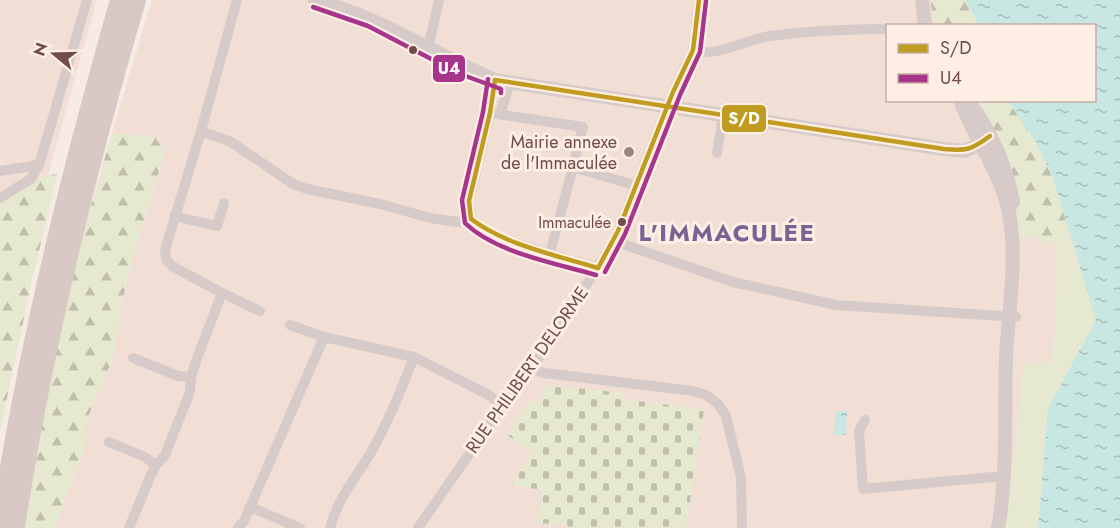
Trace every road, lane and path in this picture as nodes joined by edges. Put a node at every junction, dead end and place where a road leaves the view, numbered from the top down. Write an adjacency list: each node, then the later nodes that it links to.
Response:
1 (87, 0): 24 (street)
2 (119, 0): 52 (highway)
3 (137, 0): 53 (highway)
4 (237, 0): 20 (street)
5 (315, 0): 11 (street)
6 (439, 0): 11 (street)
7 (699, 0): 12 (street, RUE PHILIBERT DELORME)
8 (922, 0): 9 (street)
9 (924, 24)
10 (886, 29): 12 (street)
11 (428, 48): 13 (street)
12 (693, 50): 17 (street, RUE PHILIBERT DELORME)
13 (495, 80): 14 (street); 18 (street)
14 (510, 83): 17 (street); 18 (street)
15 (961, 102): 21 (street)
16 (968, 102): 21 (street)
17 (667, 108): 19 (street); 28 (street, RUE PHILIBERT DELORME)
18 (495, 114): 26 (street); 32 (street)
19 (723, 116): 22 (street); 23 (street)
20 (201, 131): 31 (street); 32 (street)
21 (983, 138): 22 (street); 25 (street)
22 (957, 150): 25 (street)
23 (717, 153)
24 (40, 162): 27 (street); 29 (street)
25 (997, 164): 38 (street)
26 (573, 167): 28 (street); 34 (street)
27 (0, 171)
28 (637, 186): 33 (street, RUE PHILIBERT DELORME)
29 (0, 198)
30 (224, 203): 31 (street)
31 (174, 216): 36 (street)
32 (471, 219): 34 (street)
33 (614, 241): 35 (street, RUE PHILIBERT DELORME); 38 (street)
34 (550, 253): 35 (street)
35 (598, 268): 43 (street, RUE PHILIBERT DELORME)
36 (222, 293): 37 (street); 44 (street)
37 (260, 311)
38 (1012, 316): 47 (street); 47 (street)
39 (290, 325): 40 (street)
40 (324, 337): 41 (street); 51 (street)
41 (414, 357): 45 (street); 57 (street)
42 (133, 358): 44 (street)
43 (530, 368): 45 (street, RUE PHILIBERT DELORME); 59 (street)
44 (191, 377): 49 (street)
45 (503, 405): 58 (street, RUE PHILIBERT DELORME)
46 (865, 420): 50 (street)
47 (1005, 431): 50 (street)
48 (109, 442): 49 (street)
49 (156, 465): 54 (street)
50 (1003, 476): 60 (street)
51 (250, 507): 55 (street); 56 (street)
52 (0, 523)
53 (16, 528)
54 (129, 528)
55 (238, 528)
56 (300, 528)
57 (330, 528)
58 (418, 528)
59 (742, 528)
60 (998, 528)

